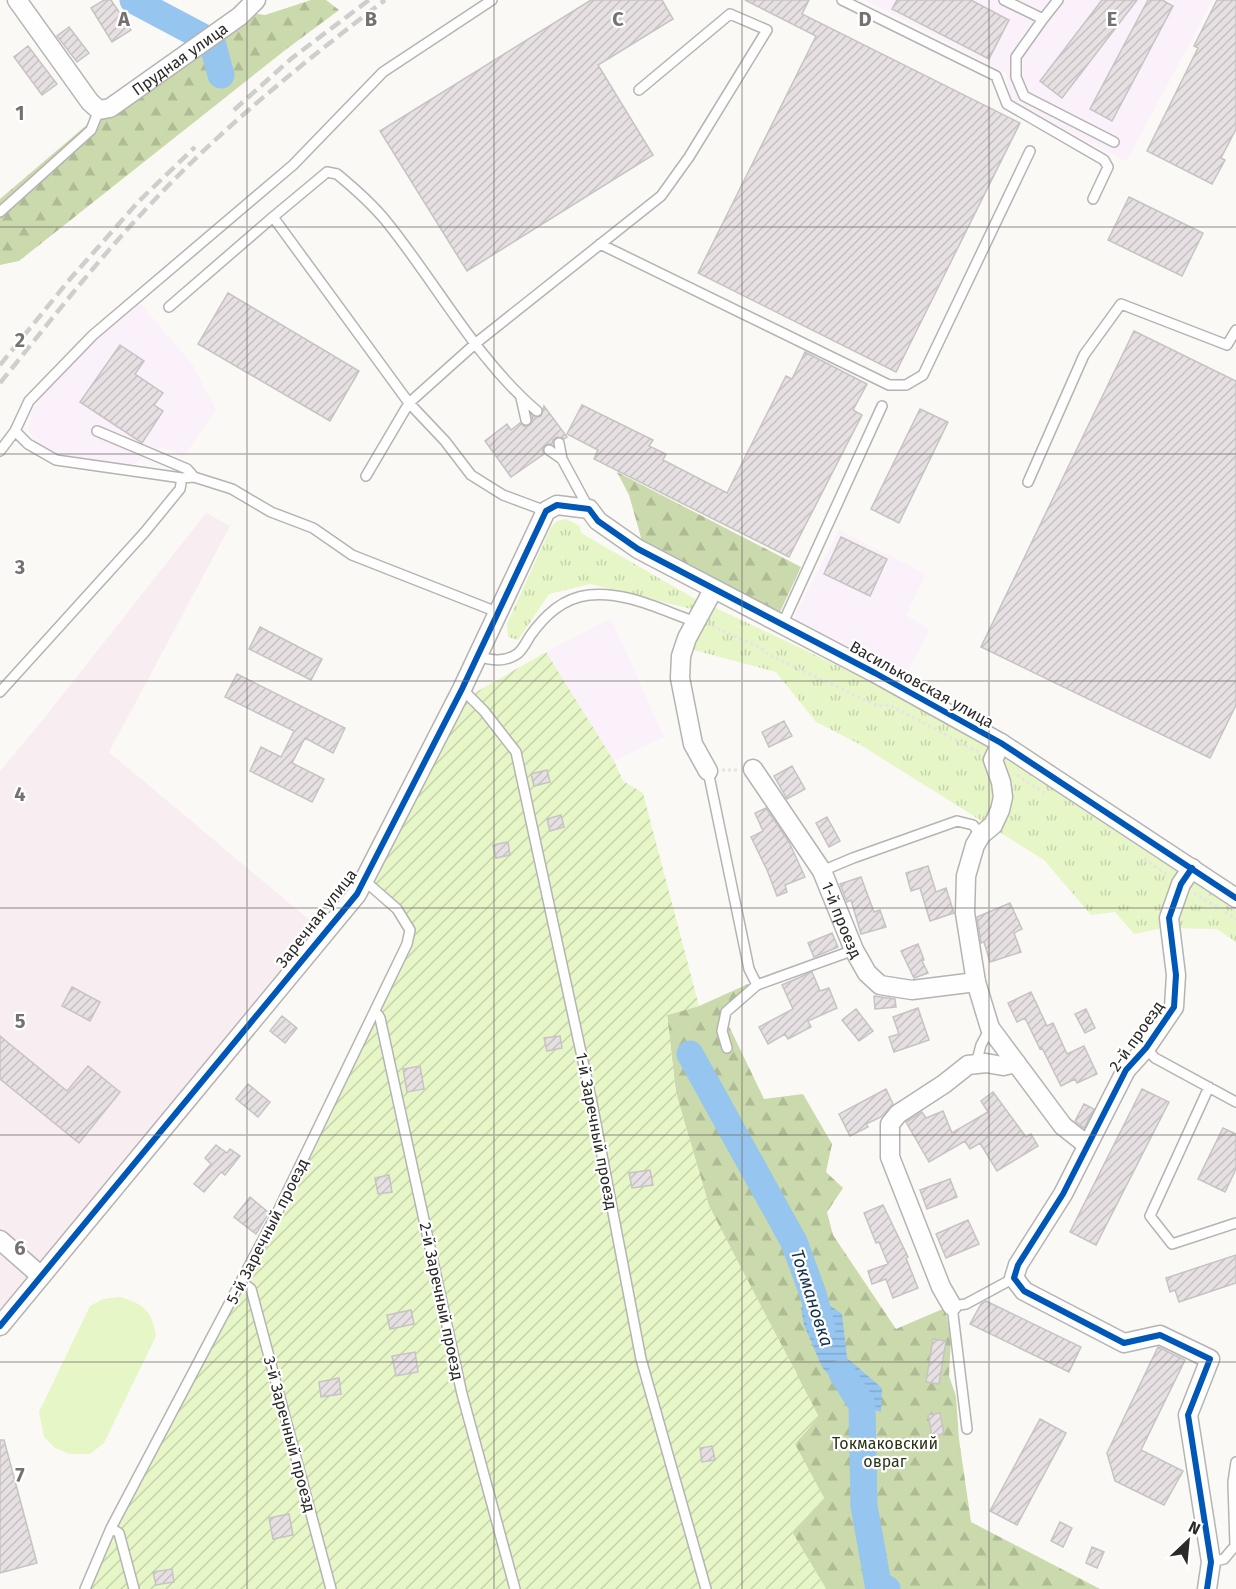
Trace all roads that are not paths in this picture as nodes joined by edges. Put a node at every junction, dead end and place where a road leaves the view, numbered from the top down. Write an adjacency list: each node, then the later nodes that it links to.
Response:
1 (17, 0): 9 (street)
2 (256, 0): 9 (street, Прудная улица)
3 (492, 0): 25 (lane)
4 (842, 0): 12 (lane)
5 (1004, 0): 7 (lane)
6 (1058, 0): 7 (lane)
7 (1042, 19): 10 (lane)
8 (639, 90): 15 (lane)
9 (99, 110): 13 (lane)
10 (1114, 142)
11 (1030, 151): 15 (lane)
12 (1093, 199)
13 (0, 212)
14 (273, 217): 16 (lane); 18 (lane); 20 (lane)
15 (600, 244): 18 (lane)
16 (169, 307)
17 (1236, 330): 33 (lane)
18 (476, 343): 19 (lane); 20 (lane)
19 (521, 398): 22 (lane); 23 (lane)
20 (409, 403): 30 (lane); 35 (lane)
21 (882, 406): 39 (lane)
22 (537, 411)
23 (526, 420)
24 (97, 431): 31 (lane)
25 (15, 432): 28 (lane); 32 (lane)
26 (559, 443): 29 (lane)
27 (549, 450): 29 (lane)
28 (0, 451)
29 (562, 459): 34 (lane)
30 (366, 476)
31 (194, 477): 32 (lane); 37 (lane)
32 (182, 478): 42 (lane)
33 (1028, 482)
34 (589, 509): 35 (street); 36 (street, Васильковская улица)
35 (546, 511): 37 (street, Заречная улица)
36 (713, 590): 38 (street); 39 (street, Васильковская улица)
37 (497, 612): 40 (street, Заречная улица)
38 (696, 622): 40 (lane); 45 (street)
39 (782, 625): 43 (street, Васильковская улица)
40 (477, 656): 41 (street, Заречная улица)
41 (462, 689): 49 (street, Заречная улица); 78 (lane, 1-й Заречный проезд)
42 (0, 692)
43 (1001, 743): 46 (street); 47 (street, Васильковская улица)
44 (753, 769): 48 (street, 1-й проезд)
45 (708, 771): 53 (lane)
46 (981, 835): 48 (lane); 52 (street)
47 (1192, 868): 50 (street, Васильковская улица); 57 (street, 2-й проезд)
48 (822, 871): 51 (street, 1-й проезд)
49 (365, 880): 54 (lane, 5-й Заречный проезд); 65 (street, Заречная улица)
50 (1236, 898)
51 (854, 950): 52 (street, 1-й проезд); 53 (lane)
52 (976, 982): 55 (street)
53 (757, 985): 56 (lane)
54 (376, 1012): 67 (lane, 5-й Заречный проезд); 77 (lane, 2-й Заречный проезд)
55 (990, 1028): 58 (street); 59 (lane)
56 (727, 1048)
57 (1146, 1048): 60 (lane); 62 (street, 2-й проезд)
58 (1016, 1063): 59 (street); 62 (street)
59 (976, 1064): 68 (street)
60 (1209, 1087): 61 (lane); 63 (lane)
61 (1236, 1102)
62 (1087, 1145): 66 (street, 2-й проезд)
63 (1236, 1223)
64 (0, 1240): 65 (street)
65 (41, 1276): 69 (street, Заречная улица)
66 (1014, 1278): 68 (lane); 73 (street)
67 (242, 1282): 72 (lane, 5-й Заречный проезд); 76 (lane, 3-й Заречный проезд)
68 (952, 1306): 70 (lane)
69 (0, 1326)
70 (967, 1429)
71 (1236, 1462): 73 (lane)
72 (111, 1528): 74 (lane, 5-й Заречный проезд); 75 (lane)
73 (1211, 1562): 79 (street)
74 (85, 1589)
75 (134, 1589)
76 (331, 1589)
77 (515, 1589)
78 (706, 1589)
79 (1206, 1589)

